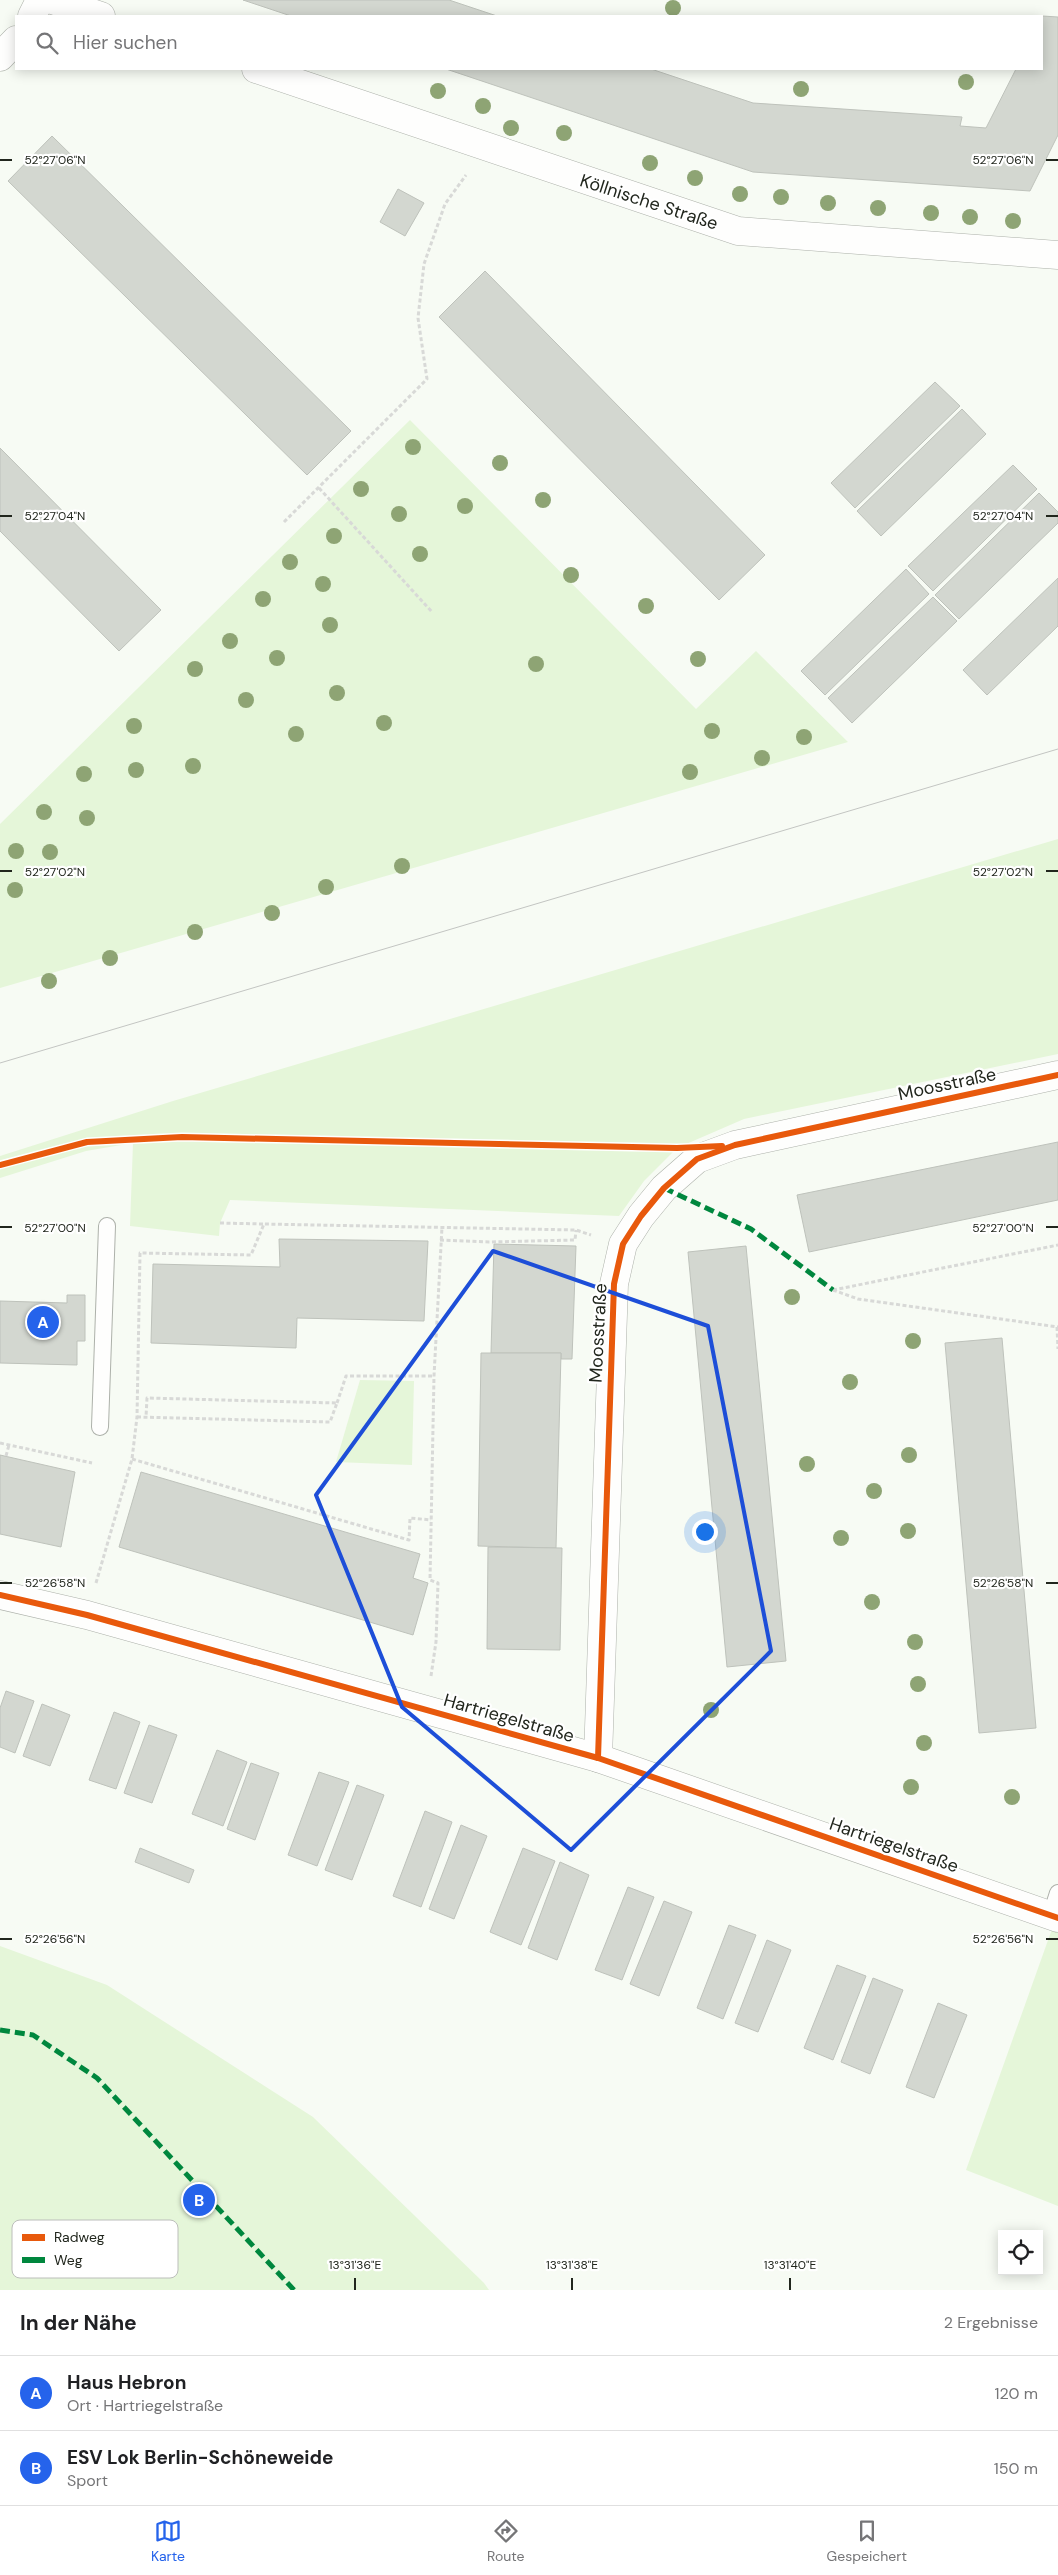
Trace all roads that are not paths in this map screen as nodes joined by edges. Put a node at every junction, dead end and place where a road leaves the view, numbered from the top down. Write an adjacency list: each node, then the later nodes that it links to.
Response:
1 (40, 0): 3 (street)
2 (52, 0): 4 (street)
3 (32, 15)
4 (98, 15)
5 (15, 41): 6 (street)
6 (0, 57)
7 (259, 70): 8 (street, Köllnische Straße)
8 (1058, 255)
9 (1058, 1075): 13 (street, Moosstraße)
10 (107, 1226): 11 (lane)
11 (100, 1427)
12 (0, 1595): 13 (street, Hartriegelstraße)
13 (598, 1758): 14 (street, Hartriegelstraße)
14 (1056, 1909)

